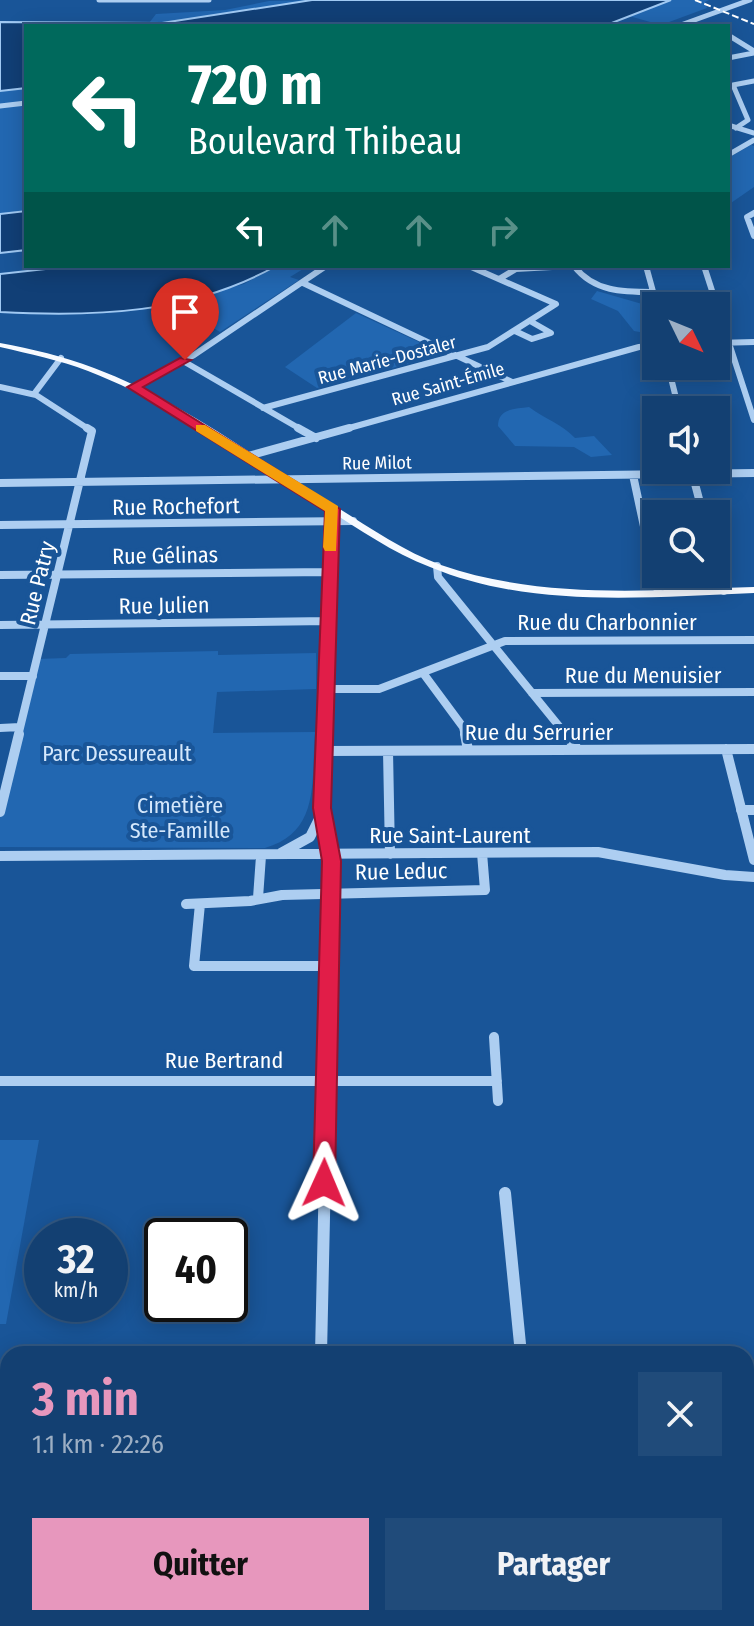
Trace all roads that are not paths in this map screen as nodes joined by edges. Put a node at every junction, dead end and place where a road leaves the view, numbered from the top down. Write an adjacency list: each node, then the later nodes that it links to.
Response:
1 (99, 0): 2 (street)
2 (151, 0): 3 (street)
3 (194, 0): 4 (street)
4 (209, 0)
5 (752, 1): 6 (street)
6 (741, 2): 7 (street)
7 (683, 24)
8 (730, 36): 9 (street)
9 (754, 52): 10 (street)
10 (730, 58)
11 (754, 81): 13 (street)
12 (730, 95): 13 (street)
13 (737, 95): 17 (street)
14 (24, 103): 15 (street)
15 (0, 106)
16 (730, 126): 17 (street)
17 (736, 128): 18 (street)
18 (754, 133)
19 (754, 140): 20 (street)
20 (730, 153)
21 (751, 214): 22 (street)
22 (754, 236)
23 (323, 268): 30 (street)
24 (474, 268): 29 (street, Rue Marie-Dostaler)
25 (535, 268): 29 (street)
26 (574, 268): 31 (street)
27 (647, 268): 31 (street)
28 (705, 268): 32 (street)
29 (499, 279): 33 (street, Rue Marie-Dostaler)
30 (303, 283): 40 (street); 42 (street)
31 (653, 292)
32 (713, 292)
33 (530, 321): 34 (street, Rue Marie-Dostaler); 34 (street, Rue Marie-Dostaler)
34 (515, 331): 40 (street, Rue Marie-Dostaler)
35 (730, 342): 36 (street)
36 (754, 342)
37 (0, 345): 41 (main road)
38 (730, 345): 48 (street)
39 (642, 349): 43 (street, Rue Saint-Émile)
40 (457, 355): 43 (street); 47 (street, Rue Marie-Dostaler)
41 (61, 358): 45 (main road); 46 (street)
42 (183, 361): 45 (street); 47 (street)
43 (512, 382): 49 (street, Rue Saint-Émile)
44 (0, 387): 46 (street)
45 (133, 387): 50 (main road)
46 (34, 394): 57 (street, Rue Patry)
47 (263, 408): 49 (street)
48 (754, 420)
49 (316, 438): 50 (street, Rue Saint-Émile)
50 (248, 456): 55 (main road)
51 (730, 474): 54 (street, Rue Milot)
52 (633, 475): 53 (street, Rue Milot); 55 (street, Rue Milot); 70 (street)
53 (642, 475)
54 (754, 475)
55 (287, 480): 57 (street, Rue Milot); 58 (main road)
56 (0, 483): 57 (street, Rue Milot)
57 (80, 483): 62 (street, Rue Patry)
58 (333, 509): 59 (main road); 60 (street)
59 (353, 521): 60 (street, Rue Rochefort); 63 (main road)
60 (331, 522): 62 (street, Rue Rochefort); 64 (street)
61 (0, 525): 62 (street, Rue Rochefort)
62 (70, 525): 65 (street, Rue Patry)
63 (437, 566): 70 (main road); 75 (street)
64 (329, 572): 65 (street, Rue Gélinas); 71 (street)
65 (58, 574): 66 (street, Rue Gélinas); 72 (street, Rue Patry)
66 (0, 575)
67 (723, 588): 69 (street)
68 (754, 590): 69 (main road)
69 (724, 591): 70 (main road)
70 (658, 592)
71 (328, 621): 72 (street, Rue Julien); 79 (street)
72 (46, 624): 73 (street, Rue Julien); 78 (street, Rue Patry)
73 (0, 625)
74 (754, 640): 75 (street, Rue du Charbonnier)
75 (493, 646): 76 (street, Rue du Charbonnier); 81 (street)
76 (423, 673): 79 (street, Rue du Charbonnier); 86 (street)
77 (0, 676): 78 (street)
78 (33, 676): 82 (street, Rue Patry)
79 (325, 689): 88 (street)
80 (754, 692): 81 (street, Rue du Menuisier)
81 (532, 693): 87 (street)
82 (20, 727): 83 (street); 90 (street, Rue Patry)
83 (0, 728)
84 (726, 749): 85 (street, Rue du Serrurier); 87 (street, Rue du Serrurier); 91 (street)
85 (754, 749)
86 (468, 750): 87 (street, Rue du Serrurier); 89 (street, Rue du Serrurier)
87 (578, 750)
88 (324, 751): 89 (street, Rue du Serrurier); 94 (street)
89 (388, 751): 96 (street)
90 (3, 787): 93 (street, Rue Patry)
91 (741, 810): 92 (street); 100 (street)
92 (754, 810)
93 (0, 812)
94 (322, 812): 97 (street); 99 (street)
95 (482, 853): 96 (street, Rue Saint-Laurent); 101 (street, Rue Saint-Laurent); 102 (street, Rue Leduc)
96 (390, 854): 97 (street, Rue Saint-Laurent)
97 (331, 855): 99 (street, Rue Saint-Laurent); 102 (street)
98 (0, 856): 99 (street, Rue Saint-Laurent)
99 (266, 856): 103 (street)
100 (754, 860)
101 (754, 877)
102 (331, 893): 103 (street, Rue Leduc); 106 (street)
103 (258, 898): 105 (street, Rue Leduc)
104 (186, 904): 105 (street, Rue Leduc)
105 (200, 904): 106 (street)
106 (329, 966): 108 (street)
107 (494, 1037): 110 (street)
108 (327, 1080): 109 (street, Rue Bertrand); 110 (street, Rue Bertrand); 113 (street)
109 (0, 1081)
110 (497, 1081): 111 (street)
111 (498, 1101)
112 (505, 1193): 114 (street)
113 (321, 1346)
114 (520, 1346)

